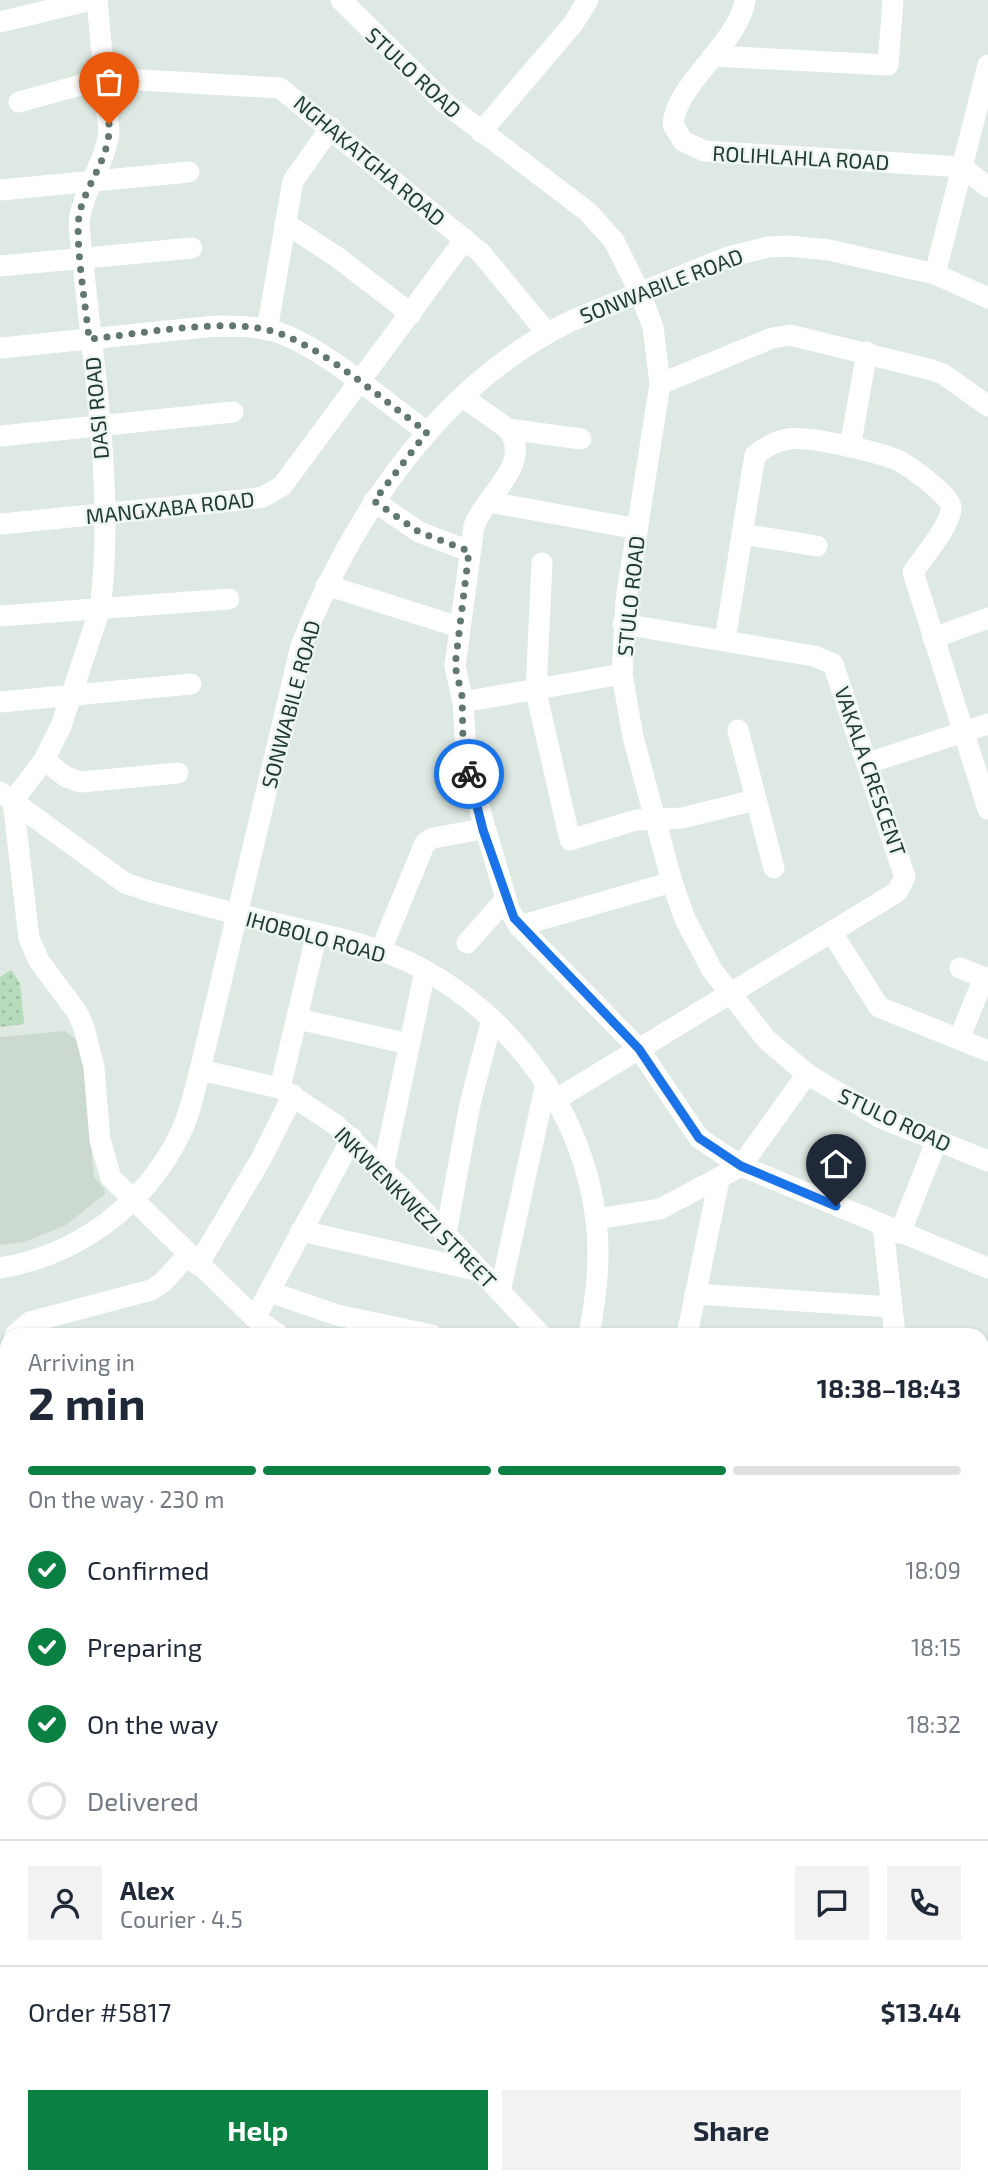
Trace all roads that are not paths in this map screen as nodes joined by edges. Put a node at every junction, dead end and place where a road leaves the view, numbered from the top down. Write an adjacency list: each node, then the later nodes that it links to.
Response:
1 (91, 0): 7 (street)
2 (97, 0): 10 (street, DASI ROAD)
3 (341, 0): 13 (street, STULO ROAD)
4 (588, 0): 13 (street)
5 (746, 0): 8 (street, ROLIHLAHLA ROAD)
6 (893, 0): 8 (street)
7 (0, 22)
8 (713, 56): 14 (street, ROLIHLAHLA ROAD)
9 (988, 65): 14 (street)
10 (106, 78): 11 (street, NGHAKATGHA ROAD); 12 (street, NGHAKATGHA ROAD); 16 (street, DASI ROAD)
11 (19, 102)
12 (331, 127): 19 (street); 20 (street, NGHAKATGHA ROAD)
13 (481, 132): 25 (street, STULO ROAD)
14 (962, 167): 17 (street); 24 (street)
15 (189, 172): 16 (street)
16 (92, 182): 18 (street); 22 (street, DASI ROAD)
17 (988, 187)
18 (0, 190)
19 (285, 223): 27 (street); 28 (street)
20 (465, 239): 27 (street, MANGXABA ROAD); 29 (street, NGHAKATGHA ROAD)
21 (191, 248): 22 (street)
22 (82, 258): 23 (street); 30 (street, DASI ROAD)
23 (0, 266)
24 (935, 274): 25 (street, SONWABILE ROAD); 26 (street, SONWABILE ROAD)
25 (640, 293): 29 (street, SONWABILE ROAD); 34 (street, STULO ROAD)
26 (988, 298)
27 (411, 314): 33 (street, MANGXABA ROAD)
28 (267, 330): 30 (street); 33 (street)
29 (547, 333): 35 (street, SONWABILE ROAD)
30 (89, 339): 31 (street); 38 (street, DASI ROAD)
31 (0, 348)
32 (867, 352): 34 (street); 36 (street); 43 (street)
33 (359, 383): 40 (street); 46 (street, MANGXABA ROAD)
34 (660, 384): 48 (street, STULO ROAD)
35 (463, 397): 39 (street); 40 (street, SONWABILE ROAD)
36 (988, 407)
37 (233, 412): 38 (street)
38 (99, 426): 41 (street); 46 (street, DASI ROAD)
39 (508, 429): 42 (street); 45 (street)
40 (427, 432): 44 (street, SONWABILE ROAD)
41 (0, 436)
42 (581, 439)
43 (850, 447): 49 (street); 60 (street)
44 (374, 501): 51 (street); 53 (street, SONWABILE ROAD)
45 (489, 502): 48 (street); 51 (street)
46 (104, 514): 47 (street, MANGXABA ROAD); 55 (street, DASI ROAD)
47 (0, 524)
48 (638, 529): 58 (street, STULO ROAD)
49 (742, 534): 50 (street); 61 (street)
50 (817, 546)
51 (469, 551): 59 (street)
52 (542, 564): 64 (street)
53 (326, 585): 59 (street); 82 (street, SONWABILE ROAD)
54 (229, 599): 55 (street)
55 (100, 609): 56 (street); 65 (street, DASI ROAD)
56 (0, 616)
57 (988, 618): 60 (street)
58 (624, 624): 61 (street, VAKALA CRESCENT); 62 (street, STULO ROAD)
59 (459, 627): 67 (street)
60 (933, 638): 70 (street)
61 (725, 640): 72 (street, VAKALA CRESCENT)
62 (622, 674): 64 (street); 77 (street, STULO ROAD)
63 (191, 684): 65 (street)
64 (536, 692): 67 (street); 77 (street)
65 (73, 696): 66 (street); 71 (street, DASI ROAD)
66 (0, 702)
67 (463, 702): 78 (street)
68 (988, 724): 70 (street)
69 (738, 730): 75 (street)
70 (963, 732): 72 (street); 76 (street)
71 (44, 760): 73 (street); 74 (street, DASI ROAD)
72 (868, 763): 85 (street, VAKALA CRESCENT)
73 (178, 773)
74 (6, 797): 82 (street, IHOBOLO ROAD); 108 (street)
75 (755, 800): 77 (street); 79 (street)
76 (988, 809)
77 (655, 820): 80 (street, STULO ROAD)
78 (483, 830): 81 (street); 87 (street)
79 (774, 868)
80 (672, 882): 83 (street); 91 (street, STULO ROAD)
81 (505, 900): 83 (street); 86 (street)
82 (236, 914): 84 (street, IHOBOLO ROAD); 98 (street, SONWABILE ROAD)
83 (519, 926): 96 (street)
84 (317, 933): 87 (street, IHOBOLO ROAD); 92 (street)
85 (832, 933): 91 (street, VAKALA CRESCENT); 94 (street)
86 (467, 943)
87 (380, 951): 89 (street, IHOBOLO ROAD)
88 (960, 968): 90 (street)
89 (425, 971): 93 (street, IHOBOLO ROAD); 95 (street)
90 (986, 978): 94 (street)
91 (728, 994): 96 (street, VAKALA CRESCENT); 99 (street, STULO ROAD)
92 (298, 1019): 95 (street); 101 (street)
93 (492, 1019): 100 (street, IHOBOLO ROAD); 112 (street)
94 (959, 1039): 97 (street)
95 (409, 1044): 106 (street)
96 (639, 1049): 100 (street, VAKALA CRESCENT); 105 (street)
97 (988, 1051)
98 (200, 1070): 101 (street, INKWENKWEZI STREET); 108 (street, SONWABILE ROAD)
99 (807, 1074): 103 (street, STULO ROAD); 105 (street)
100 (550, 1091): 109 (street, IHOBOLO ROAD); 118 (street)
101 (286, 1092): 102 (street, INKWENKWEZI STREET); 113 (street)
102 (352, 1138): 106 (street, INKWENKWEZI STREET); 111 (street)
103 (937, 1140): 104 (street, STULO ROAD); 110 (street)
104 (988, 1161)
105 (741, 1166): 107 (street); 110 (street)
106 (383, 1170): 112 (street, INKWENKWEZI STREET)
107 (719, 1181): 109 (street); 119 (street)
108 (132, 1201): 113 (street); 114 (street, SONWABILE ROAD)
109 (596, 1219): 126 (street, IHOBOLO ROAD)
110 (891, 1229): 115 (street); 120 (street)
111 (301, 1231): 116 (street); 117 (street)
112 (446, 1233): 116 (street, INKWENKWEZI STREET)
113 (193, 1260): 121 (street); 122 (street)
114 (0, 1268)
115 (988, 1268)
116 (480, 1271): 118 (street, INKWENKWEZI STREET)
117 (270, 1292): 121 (street); 124 (street)
118 (500, 1292): 125 (street, INKWENKWEZI STREET)
119 (695, 1294): 120 (street); 127 (street)
120 (891, 1307): 128 (street)
121 (255, 1318): 123 (street)
122 (23, 1328)
123 (269, 1328)
124 (399, 1328)
125 (534, 1328)
126 (590, 1328)
127 (688, 1328)
128 (894, 1328)

